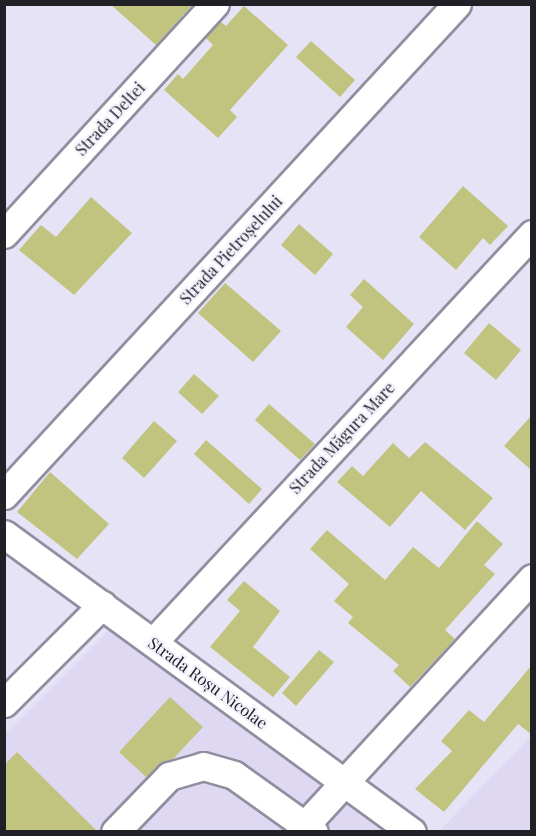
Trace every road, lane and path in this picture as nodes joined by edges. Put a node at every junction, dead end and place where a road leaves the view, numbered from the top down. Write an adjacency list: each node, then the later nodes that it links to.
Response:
1 (215, 4): 3 (street, Strada Deltei)
2 (458, 4): 5 (street, Strada Pietroșelului)
3 (4, 234)
4 (531, 234): 9 (street, Strada Măgura Mare)
5 (4, 495)
6 (4, 534): 8 (street, Strada Roșu Nicolae)
7 (531, 578): 11 (street)
8 (102, 605): 9 (street, Strada Roșu Nicolae); 10 (street)
9 (153, 642): 11 (street, Strada Roșu Nicolae)
10 (4, 703)
11 (342, 781): 12 (street); 14 (street, Strada Roșu Nicolae)
12 (310, 828): 13 (street)
13 (115, 831)
14 (412, 831)

